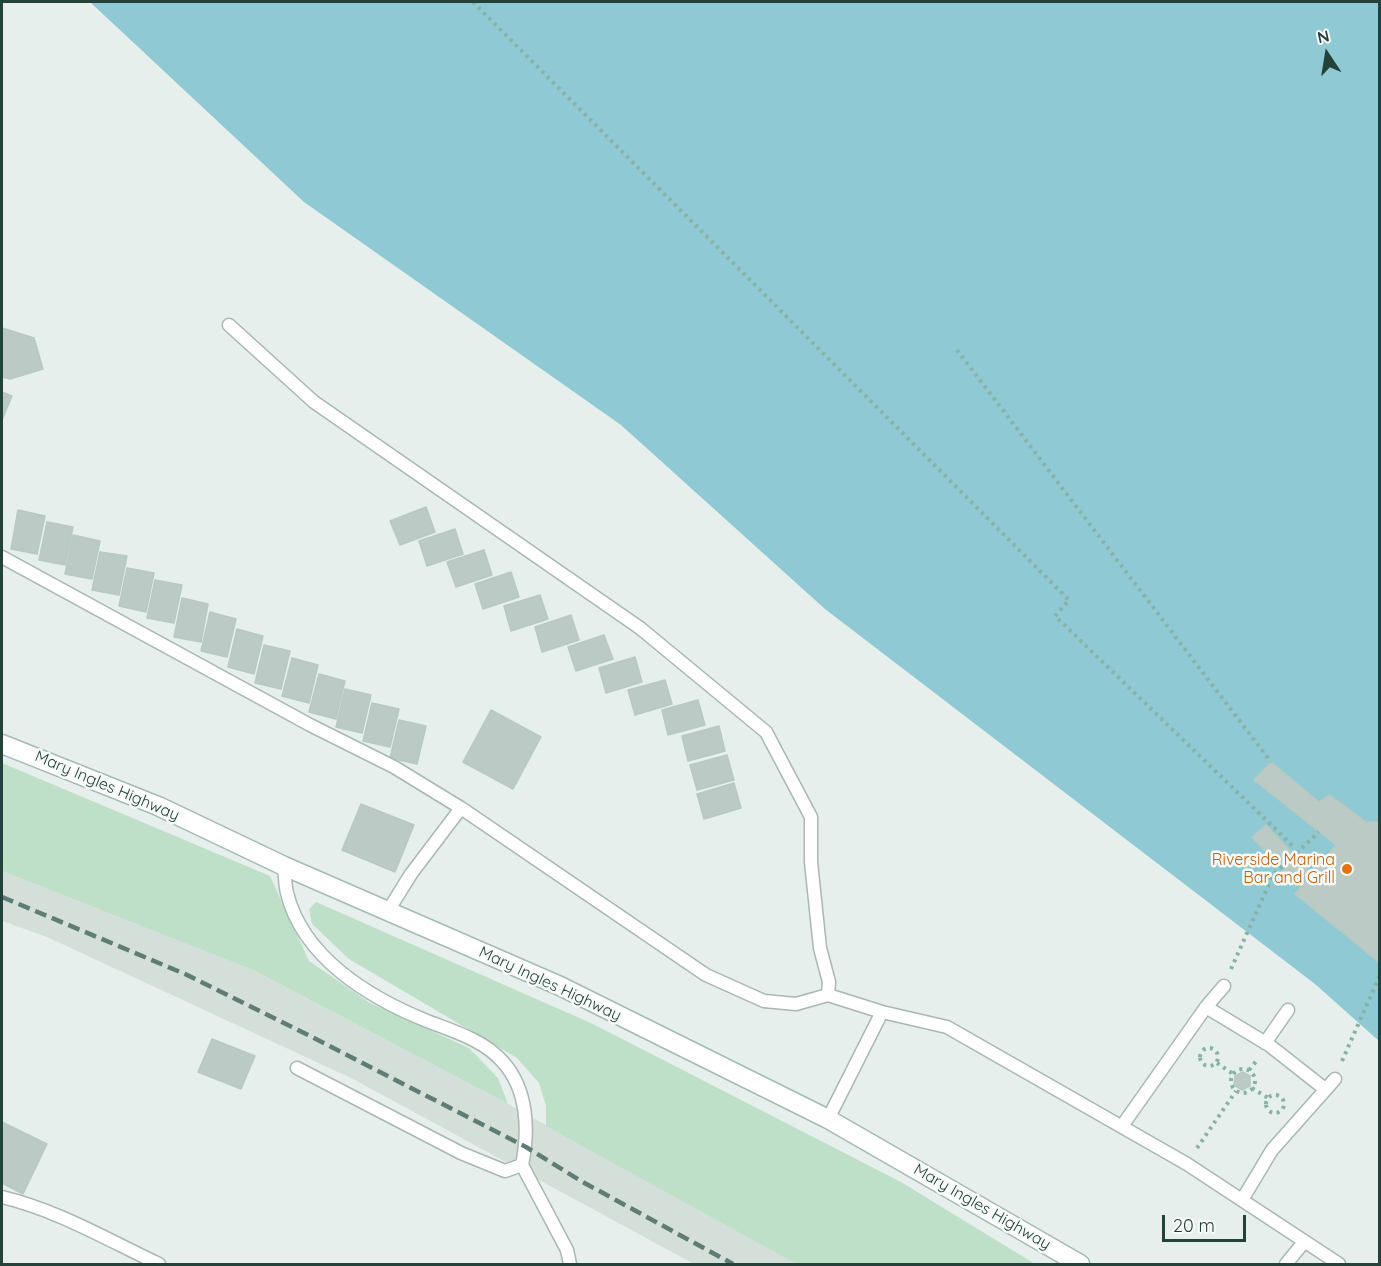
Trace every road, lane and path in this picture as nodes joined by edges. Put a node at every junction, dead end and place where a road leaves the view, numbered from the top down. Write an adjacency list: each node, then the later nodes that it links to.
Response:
1 (473, 2): 9 (path)
2 (229, 325): 14 (lane)
3 (957, 350): 6 (path)
4 (2, 557): 7 (lane)
5 (2, 744): 10 (street, Mary Ingles Highway)
6 (1271, 762)
7 (461, 808): 11 (lane); 14 (lane)
8 (1319, 832): 13 (path)
9 (1295, 848)
10 (284, 866): 11 (street, Mary Ingles Highway); 30 (lane)
11 (388, 911): 27 (street, Mary Ingles Highway)
12 (1380, 975): 22 (path)
13 (1224, 986): 15 (lane)
14 (828, 995): 17 (lane)
15 (1206, 1007): 18 (lane); 28 (lane)
16 (1288, 1010): 18 (lane)
17 (882, 1012): 27 (lane); 28 (lane)
18 (1265, 1042): 24 (lane)
19 (1217, 1063): 19 (path); 21 (path)
20 (297, 1068): 30 (lane)
21 (1233, 1074): 23 (path); 25 (path)
22 (1335, 1079): 24 (lane)
23 (1252, 1088): 25 (path); 26 (path)
24 (1325, 1089): 32 (lane)
25 (1236, 1090): 29 (path)
26 (1268, 1098): 26 (path)
27 (828, 1119): 36 (street, Mary Ingles Highway)
28 (1122, 1126): 29 (lane)
29 (1187, 1164): 32 (lane)
30 (522, 1165): 35 (lane)
31 (2, 1197): 34 (lane)
32 (1242, 1200): 33 (lane)
33 (1304, 1242): 37 (lane); 38 (lane)
34 (159, 1264)
35 (570, 1264)
36 (1080, 1264)
37 (1286, 1264)
38 (1339, 1264)

